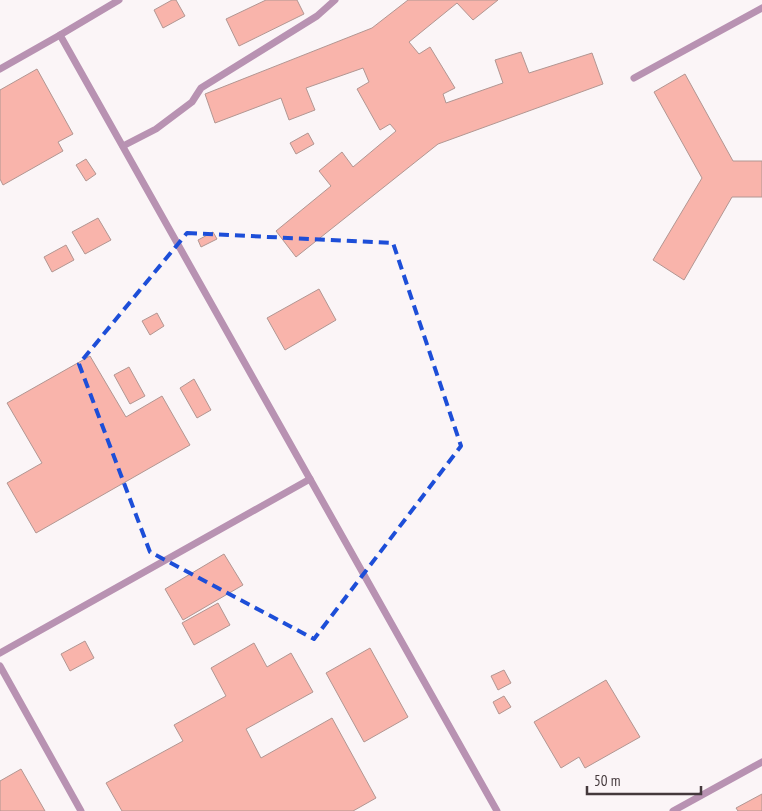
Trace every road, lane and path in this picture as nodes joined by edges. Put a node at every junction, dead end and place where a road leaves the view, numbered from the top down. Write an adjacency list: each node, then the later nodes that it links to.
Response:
1 (119, 0): 4 (lane)
2 (336, 0): 7 (lane)
3 (762, 8): 6 (lane)
4 (60, 35): 5 (lane); 7 (lane)
5 (0, 69)
6 (634, 78)
7 (124, 146): 8 (lane)
8 (310, 479): 9 (lane); 13 (lane)
9 (0, 652)
10 (0, 666): 12 (lane)
11 (762, 762): 14 (lane)
12 (81, 811)
13 (497, 811)
14 (674, 811)

